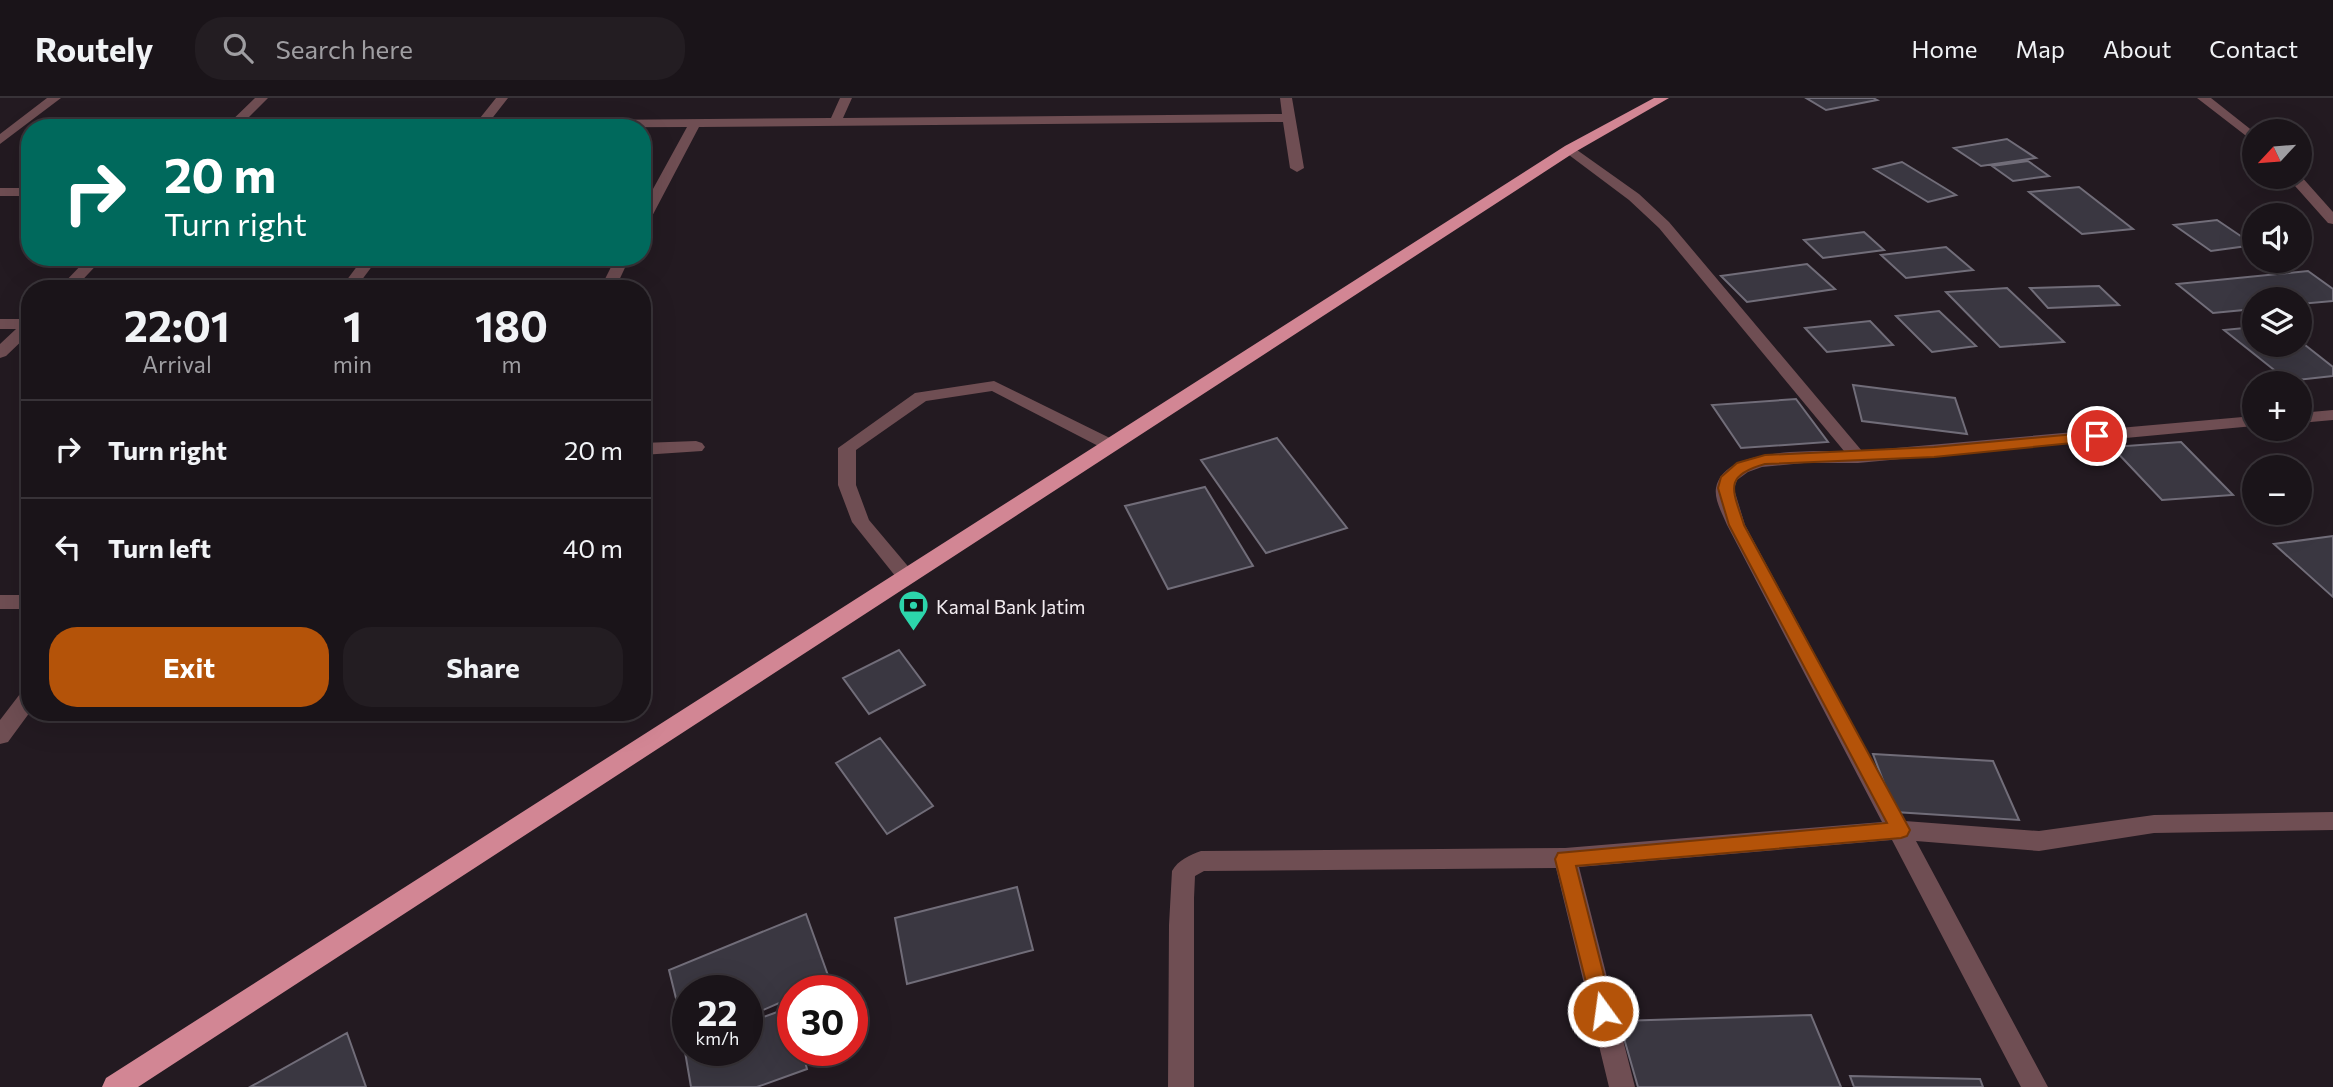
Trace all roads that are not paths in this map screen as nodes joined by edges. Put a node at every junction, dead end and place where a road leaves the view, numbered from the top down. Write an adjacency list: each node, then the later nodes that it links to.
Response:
1 (55, 98): 9 (street)
2 (262, 98): 10 (street)
3 (502, 98): 11 (street)
4 (846, 98): 12 (street)
5 (1286, 98): 8 (street)
6 (1663, 98): 18 (highway)
7 (2203, 98): 16 (street)
8 (1289, 118): 12 (street); 19 (street)
9 (28, 119)
10 (240, 119)
11 (486, 119)
12 (835, 123): 15 (street)
13 (21, 125): 17 (street)
14 (651, 125): 15 (street)
15 (694, 125): 23 (street)
16 (2242, 129)
17 (0, 141)
18 (1570, 149): 36 (highway); 39 (street)
19 (1297, 168)
20 (2305, 189): 24 (street)
21 (0, 192): 22 (street)
22 (21, 192)
23 (651, 205)
24 (2333, 220)
25 (88, 266): 27 (street)
26 (365, 266): 28 (street)
27 (74, 280)
28 (354, 280)
29 (0, 324): 30 (street)
30 (21, 324)
31 (21, 333): 32 (street)
32 (0, 354)
33 (2333, 415): 34 (street)
34 (2312, 417)
35 (2242, 422): 39 (street)
36 (1112, 446): 40 (highway); 40 (street)
37 (696, 447): 38 (street)
38 (651, 449)
39 (1858, 457): 46 (street)
40 (907, 577): 48 (highway)
41 (0, 602): 42 (street)
42 (21, 602)
43 (21, 708): 44 (street)
44 (0, 736)
45 (2333, 821): 46 (street)
46 (1901, 830): 47 (street); 51 (street)
47 (1564, 859): 49 (street); 50 (street)
48 (115, 1087)
49 (1181, 1087)
50 (1622, 1087)
51 (2035, 1087)

